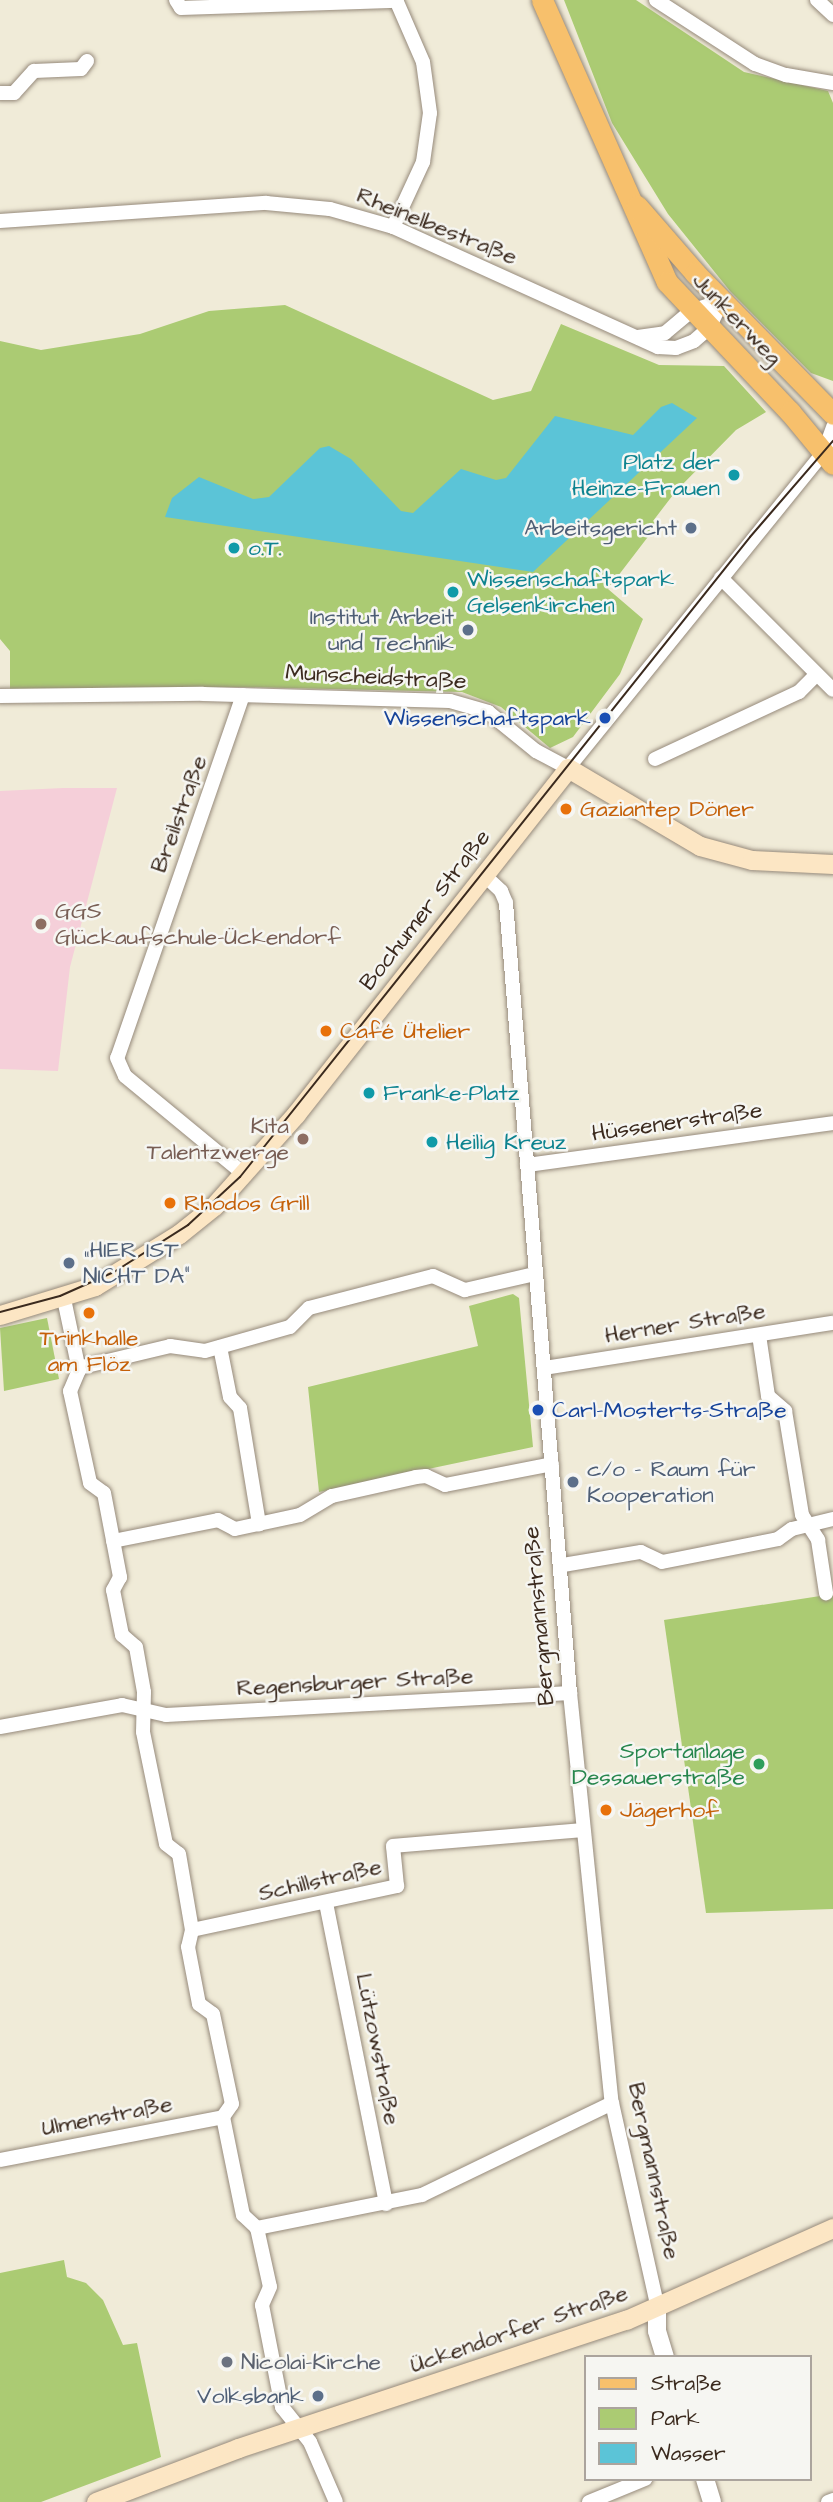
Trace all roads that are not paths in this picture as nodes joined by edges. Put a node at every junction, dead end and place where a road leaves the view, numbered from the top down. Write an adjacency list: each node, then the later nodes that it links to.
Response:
1 (176, 0): 2 (street)
2 (396, 0): 12 (street)
3 (542, 0): 10 (main road, Junkerweg)
4 (656, 0): 8 (street)
5 (817, 0): 6 (street)
6 (833, 15)
7 (87, 61): 9 (street)
8 (833, 83)
9 (0, 93)
10 (629, 196): 13 (main road, Junkerweg); 14 (main road, Junkerweg)
11 (0, 221): 12 (street, Rheinelbestraße)
12 (393, 227): 16 (street, Rheinelbestraße)
13 (722, 301): 14 (street); 15 (street); 17 (main road, Junkerweg)
14 (691, 311): 15 (main road, Junkerweg); 16 (street)
15 (709, 328): 16 (street, Rheinelbestraße); 19 (main road, Junkerweg)
16 (636, 337)
17 (833, 414)
18 (833, 428): 19 (street, Bochumer Straße)
19 (830, 455): 20 (street, Bochumer Straße)
20 (721, 578): 21 (street); 26 (street, Bochumer Straße)
21 (817, 674): 22 (street); 25 (street)
22 (833, 690)
23 (243, 695): 24 (street, Munscheidstraße); 26 (street, Munscheidstraße); 31 (street, Breilstraße)
24 (0, 696)
25 (655, 759)
26 (568, 768): 27 (main road, Munscheidstraße); 28 (main road, Bochumer Straße)
27 (833, 864)
28 (483, 874): 30 (street, Bergmannstraße); 31 (main road, Bochumer Straße)
29 (833, 1123): 30 (street, Hüssenerstraße)
30 (527, 1165): 32 (street, Bergmannstraße)
31 (245, 1175): 33 (main road, Bochumer Straße)
32 (535, 1274): 37 (street); 39 (street, Bergmannstraße)
33 (64, 1298): 34 (main road, Bochumer Straße); 38 (street)
34 (0, 1315)
35 (833, 1323): 36 (street, Herner Straße)
36 (759, 1335): 39 (street, Herner Straße); 43 (street)
37 (220, 1347): 38 (street); 42 (street)
38 (78, 1368): 44 (street)
39 (544, 1368): 40 (street, Bergmannstraße)
40 (552, 1464): 42 (street); 45 (street, Bergmannstraße)
41 (833, 1519): 43 (street)
42 (259, 1524): 44 (street)
43 (809, 1527): 45 (street); 46 (street)
44 (113, 1541): 48 (street)
45 (563, 1565): 47 (street, Bergmannstraße)
46 (826, 1593)
47 (570, 1693): 48 (street, Regensburger Straße); 50 (street, Bergmannstraße)
48 (144, 1708): 49 (street, Regensburger Straße); 52 (street)
49 (0, 1727)
50 (582, 1830): 51 (street, Schillstraße); 53 (street, Bergmannstraße)
51 (326, 1903): 52 (street, Schillstraße); 56 (street, Lützowstraße)
52 (192, 1930): 54 (street)
53 (612, 2103): 56 (street); 59 (street, Bergmannstraße)
54 (223, 2117): 55 (street, Ulmenstraße); 57 (street)
55 (0, 2160)
56 (386, 2204): 57 (street)
57 (257, 2228): 61 (street)
58 (833, 2228): 59 (main road, Ückendorfer Straße)
59 (657, 2305): 60 (street, Bergmannstraße); 61 (main road, Ückendorfer Straße)
60 (664, 2355)
61 (301, 2428): 64 (main road, Ückendorfer Straße); 65 (street)
62 (640, 2481): 66 (street)
63 (706, 2481): 67 (street)
64 (96, 2502)
65 (336, 2502)
66 (589, 2502)
67 (712, 2502)

